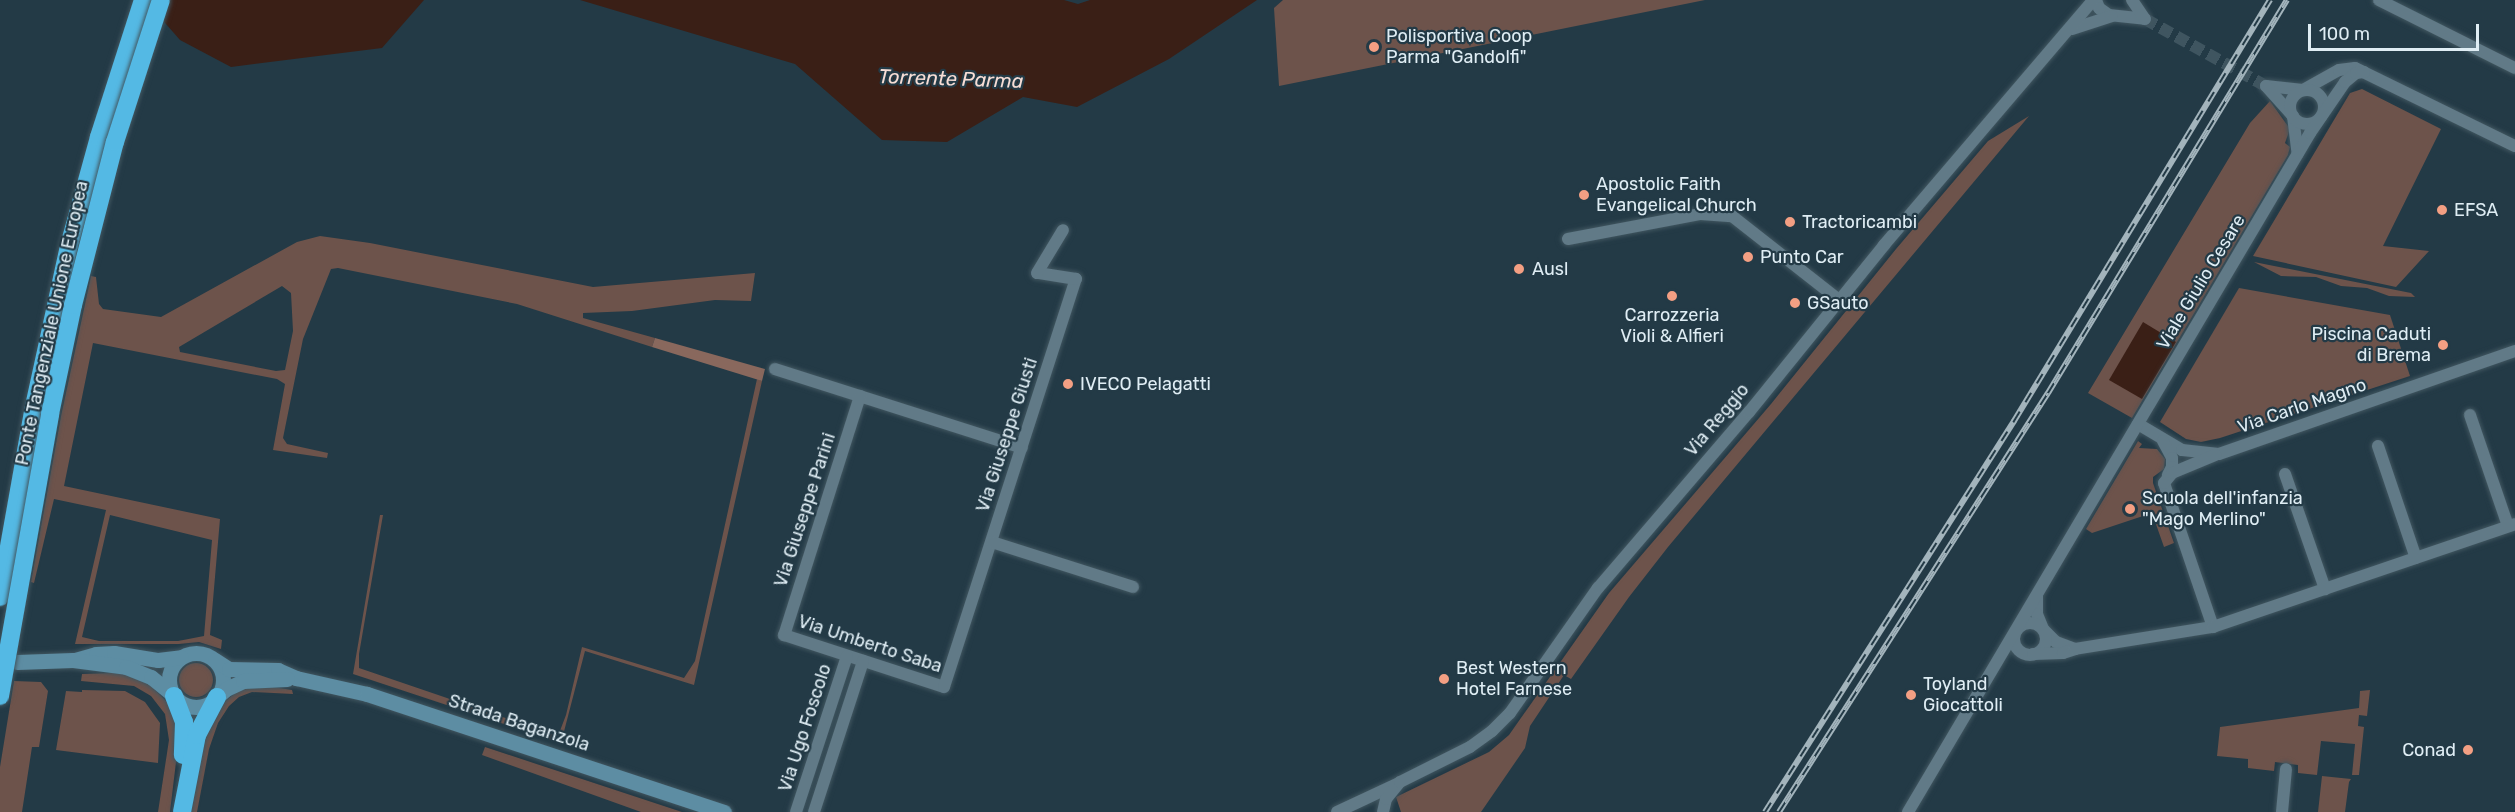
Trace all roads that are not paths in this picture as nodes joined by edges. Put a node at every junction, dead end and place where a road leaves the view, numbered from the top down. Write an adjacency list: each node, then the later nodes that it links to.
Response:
1 (142, 0): 35 (highway)
2 (161, 0): 51 (highway, Ponte Tangenziale Unione Europea, bridge)
3 (2094, 0): 6 (street, Via Reggio); 7 (street, Via Reggio)
4 (2131, 0): 6 (street); 6 (street)
5 (2379, 0): 8 (street)
6 (2115, 15): 7 (street, Via Reggio)
7 (2068, 31): 17 (street, Via Reggio)
8 (2515, 68)
9 (2364, 72): 10 (street); 12 (street, Viale Giulio Cesare); 13 (street)
10 (2303, 90): 11 (street); 11 (street); 12 (street)
11 (2293, 116): 12 (street); 14 (street)
12 (2321, 116): 14 (street, Viale Giulio Cesare)
13 (2515, 146)
14 (2296, 158): 22 (street, Viale Giulio Cesare)
15 (1063, 230): 25 (street, Via Giuseppe Giusti)
16 (1568, 239): 17 (street)
17 (1839, 300): 55 (street, Via Reggio)
18 (2515, 351): 26 (street, Via Carlo Magno)
19 (775, 369): 20 (street)
20 (860, 396): 25 (street); 39 (street, Via Giuseppe Parini)
21 (2470, 415): 29 (street)
22 (2138, 424): 23 (street, Via Carlo Magno); 34 (street, Viale Giulio Cesare)
23 (2160, 438): 26 (street, Via Carlo Magno); 28 (street)
24 (2378, 446): 31 (street)
25 (1022, 448): 30 (street, Via Giuseppe Giusti)
26 (2219, 454): 28 (street)
27 (2285, 474): 33 (street)
28 (2168, 475): 36 (street)
29 (2512, 525): 31 (street)
30 (992, 542): 32 (street); 50 (street, Via Giuseppe Giusti)
31 (2416, 558): 33 (street)
32 (1133, 587)
33 (2325, 589): 36 (street)
34 (2037, 595): 37 (street); 38 (street, Viale Giulio Cesare)
35 (0, 597)
36 (2213, 627): 40 (street)
37 (2043, 629): 38 (street); 40 (street); 41 (street)
38 (2016, 630): 41 (street); 48 (street, Viale Giulio Cesare)
39 (784, 635): 42 (street, Via Umberto Saba)
40 (2075, 649): 41 (street)
41 (2030, 655): 48 (street)
42 (847, 656): 46 (street, Via Umberto Saba); 59 (street, Via Ugo Foscolo)
43 (181, 657): 44 (street, Strada Baganzola); 45 (street, Strada Baganzola); 52 (street)
44 (73, 660): 47 (street, Strada Baganzola); 52 (street, Strada Baganzola)
45 (215, 660): 49 (street, Strada Baganzola); 53 (street)
46 (863, 661): 50 (street, Via Umberto Saba); 60 (street, Via Ugo Foscolo)
47 (17, 662)
48 (1989, 674): 63 (street, Viale Giulio Cesare)
49 (299, 679): 53 (street, Strada Baganzola); 58 (street, Strada Baganzola)
50 (944, 687)
51 (0, 696)
52 (174, 696): 53 (street, Strada Baganzola); 56 (highway)
53 (217, 697): 57 (highway)
54 (2286, 769): 64 (street)
55 (1400, 782): 61 (street); 62 (street)
56 (175, 812)
57 (182, 812)
58 (724, 812)
59 (796, 812)
60 (814, 812)
61 (1337, 812)
62 (1383, 812)
63 (1908, 812)
64 (2282, 812)

